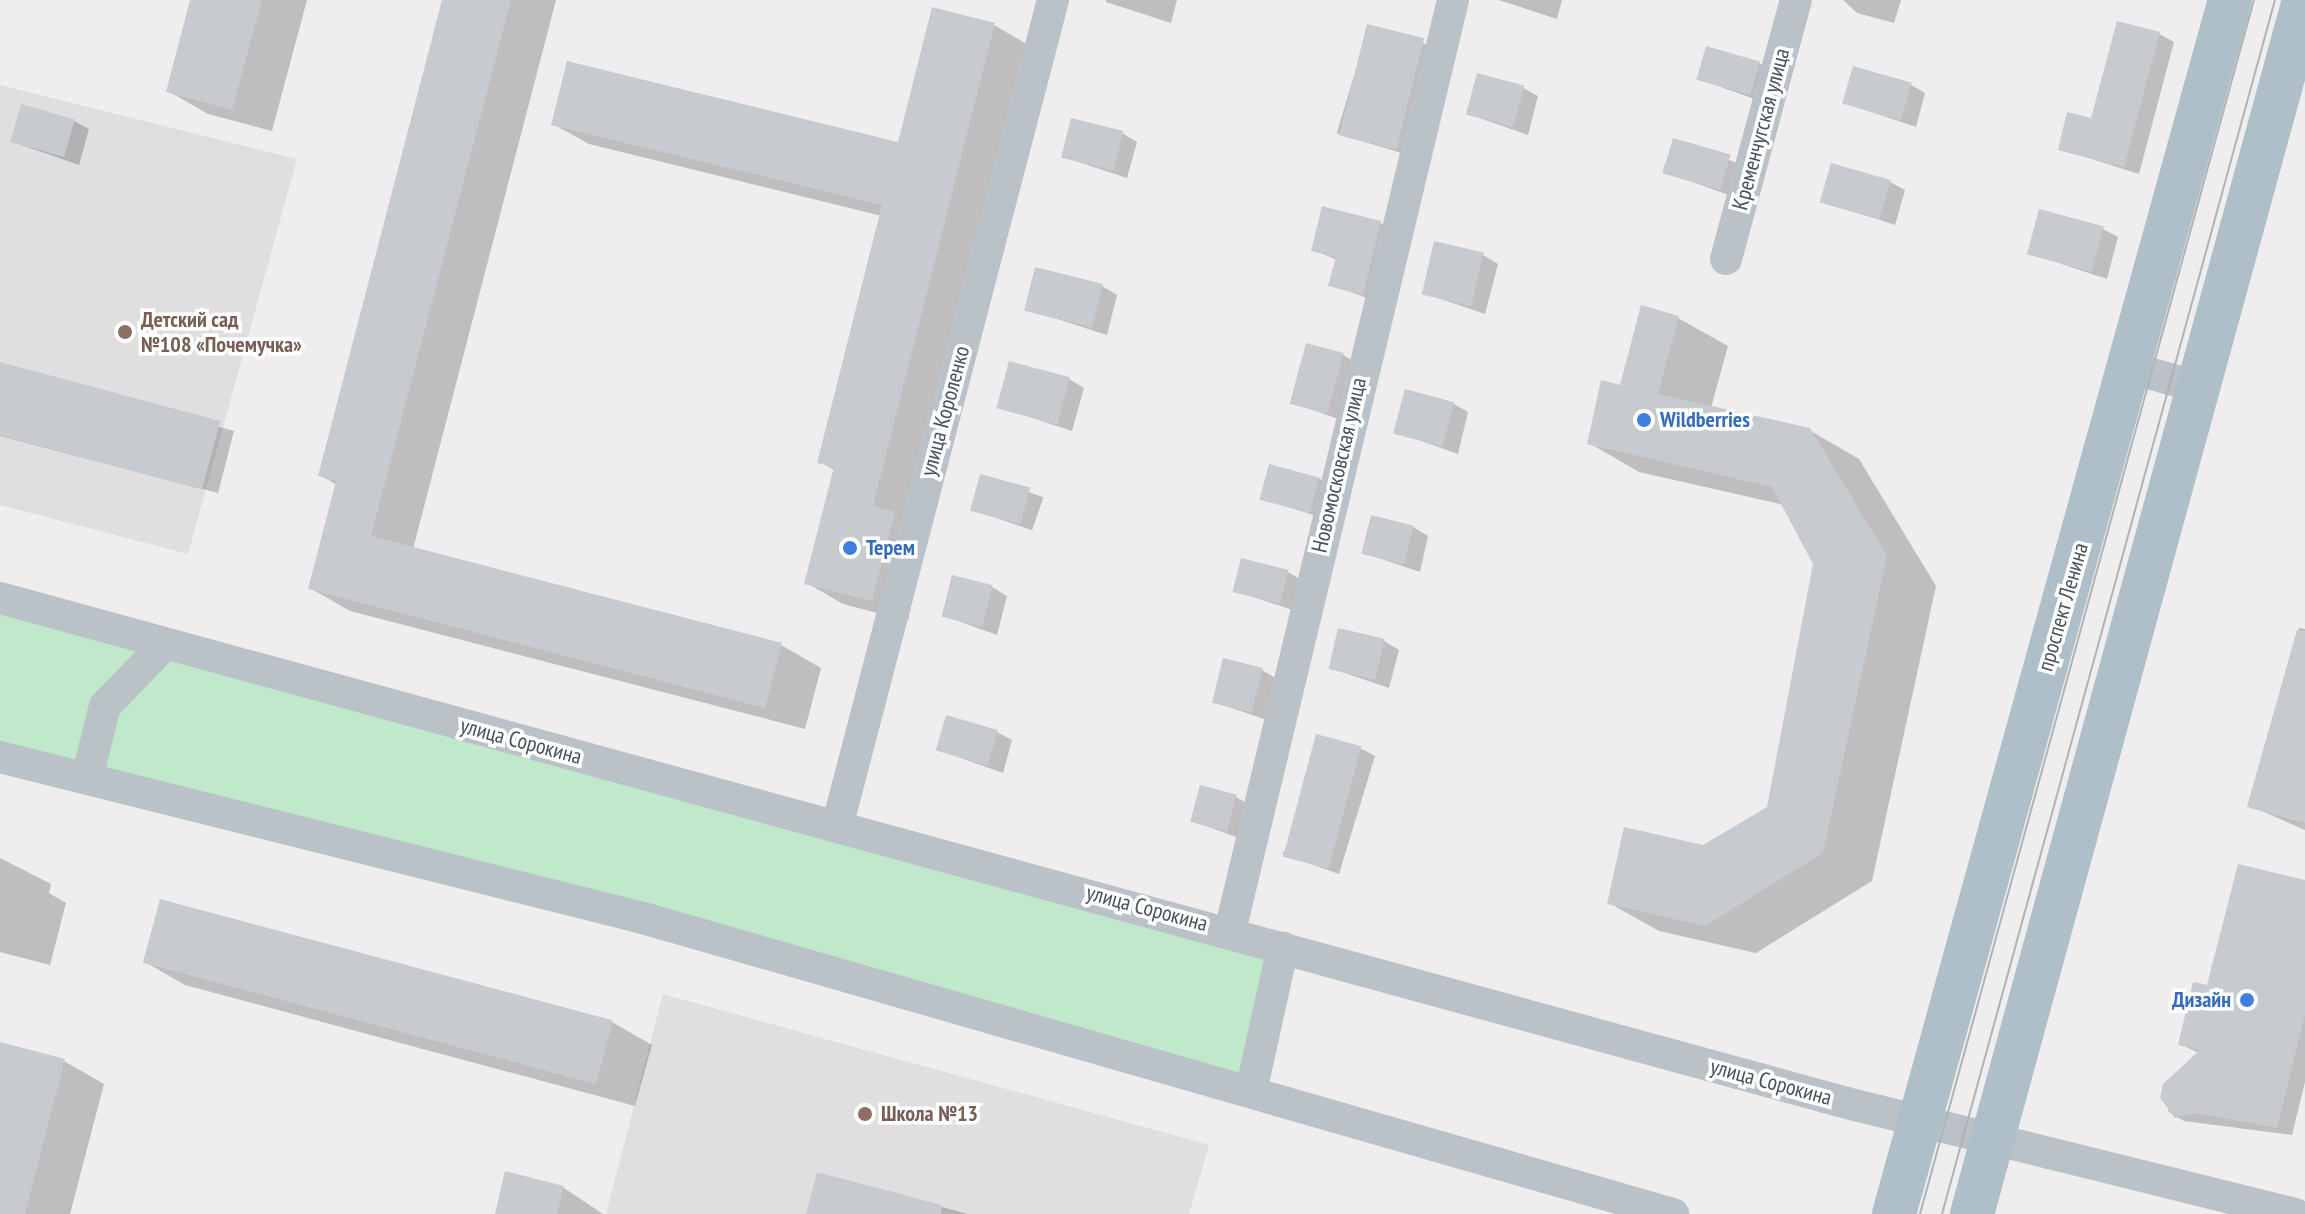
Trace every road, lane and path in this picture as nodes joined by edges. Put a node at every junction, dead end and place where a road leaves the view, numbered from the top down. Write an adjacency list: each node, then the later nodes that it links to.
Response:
1 (1053, 0): 13 (street, улица Короленко)
2 (1453, 0): 14 (street, Новомосковская улица)
3 (1796, 0): 6 (street, Кременчугская улица)
4 (2230, 0): 7 (main road, проспект Ленина)
5 (2304, 0): 8 (main road)
6 (1726, 259)
7 (2131, 368): 8 (street); 17 (main road, проспект Ленина)
8 (2198, 387): 18 (main road)
9 (0, 598): 10 (street, улица Сорокина)
10 (162, 647): 12 (street); 13 (street, улица Сорокина)
11 (0, 757): 12 (street)
12 (87, 778): 16 (street)
13 (838, 823): 14 (street, улица Сорокина)
14 (1230, 931): 15 (street, улица Сорокина)
15 (1283, 947): 16 (street); 17 (street, улица Сорокина)
16 (1251, 1092): 19 (street)
17 (1920, 1120): 18 (street, улица Сорокина); 20 (main road, проспект Ленина)
18 (1992, 1137): 21 (main road); 22 (street, улица Сорокина)
19 (1673, 1214)
20 (1894, 1214)
21 (1972, 1214)
22 (2295, 1214)

